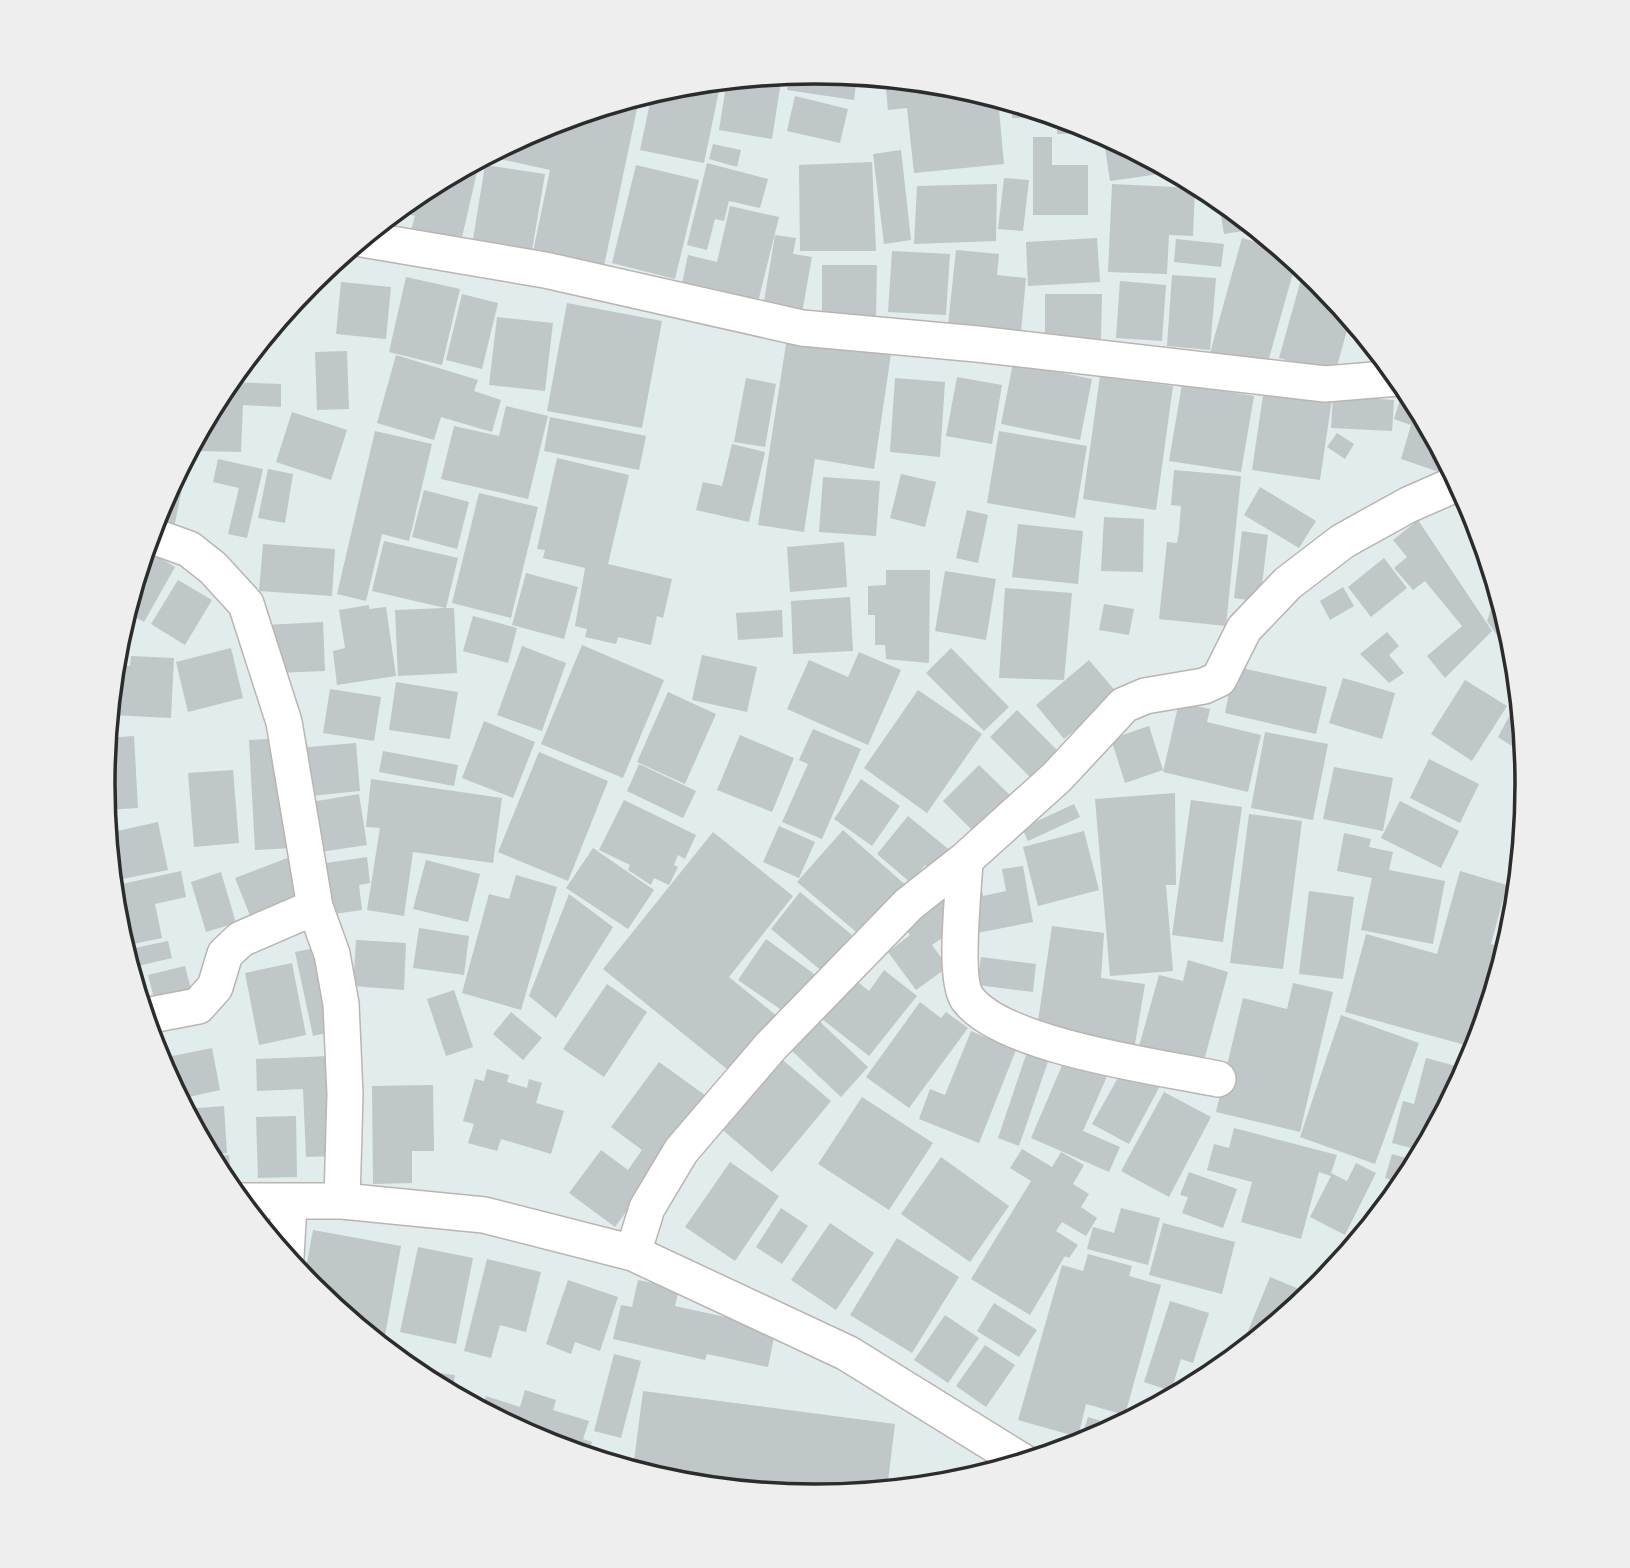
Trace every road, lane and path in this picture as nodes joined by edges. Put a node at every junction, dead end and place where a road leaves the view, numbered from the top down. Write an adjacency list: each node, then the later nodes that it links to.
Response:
1 (374, 241): 2 (street)
2 (1385, 379)
3 (1449, 487): 5 (street)
4 (160, 538): 6 (street)
5 (965, 860): 8 (street); 13 (street)
6 (314, 907): 7 (street); 9 (street)
7 (154, 1014)
8 (1218, 1079)
9 (342, 1201): 11 (street); 13 (street)
10 (254, 1202): 11 (street)
11 (289, 1203): 12 (street)
12 (287, 1243)
13 (633, 1253): 14 (street)
14 (1012, 1455)

